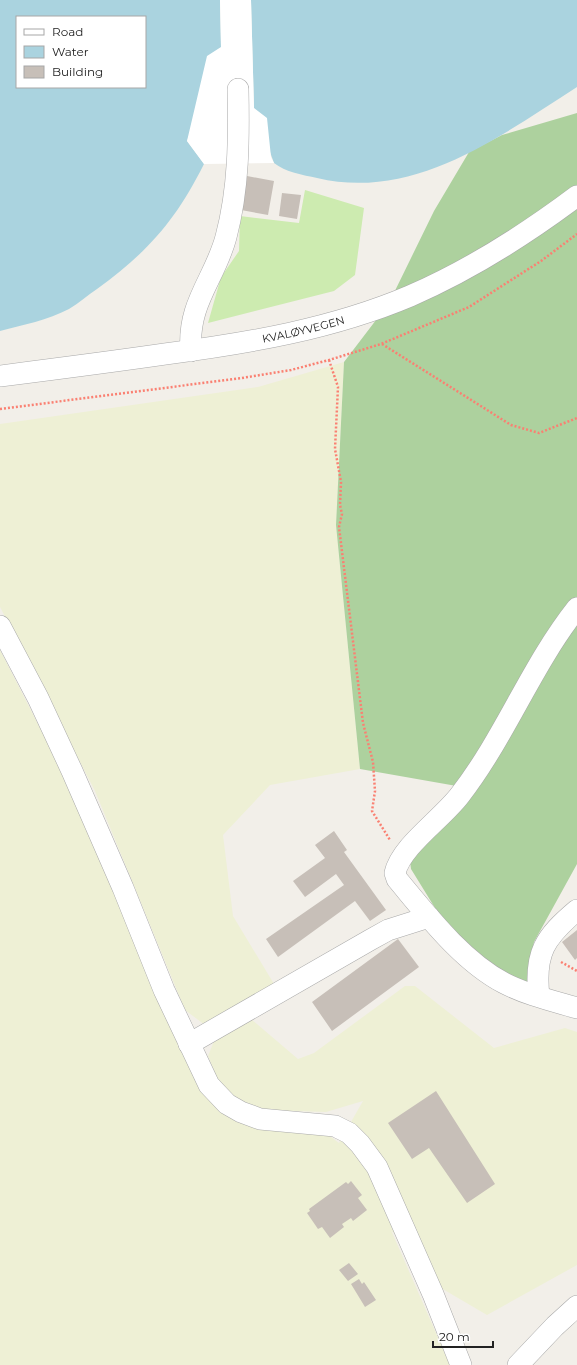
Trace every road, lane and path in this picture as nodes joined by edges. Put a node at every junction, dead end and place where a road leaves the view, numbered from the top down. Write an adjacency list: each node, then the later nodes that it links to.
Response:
1 (238, 89): 4 (street)
2 (577, 196): 4 (street, KVALØYVEGEN)
3 (381, 344): 7 (path)
4 (191, 351): 6 (street, KVALØYVEGEN)
5 (329, 360): 10 (path)
6 (0, 376)
7 (577, 418)
8 (577, 608): 10 (street)
9 (0, 626): 15 (street)
10 (400, 857): 12 (street)
11 (577, 910): 13 (street)
12 (429, 917): 13 (street); 15 (street)
13 (539, 996): 14 (street)
14 (577, 1008)
15 (189, 1044): 17 (street)
16 (577, 1306): 18 (street)
17 (461, 1365)
18 (518, 1365)

